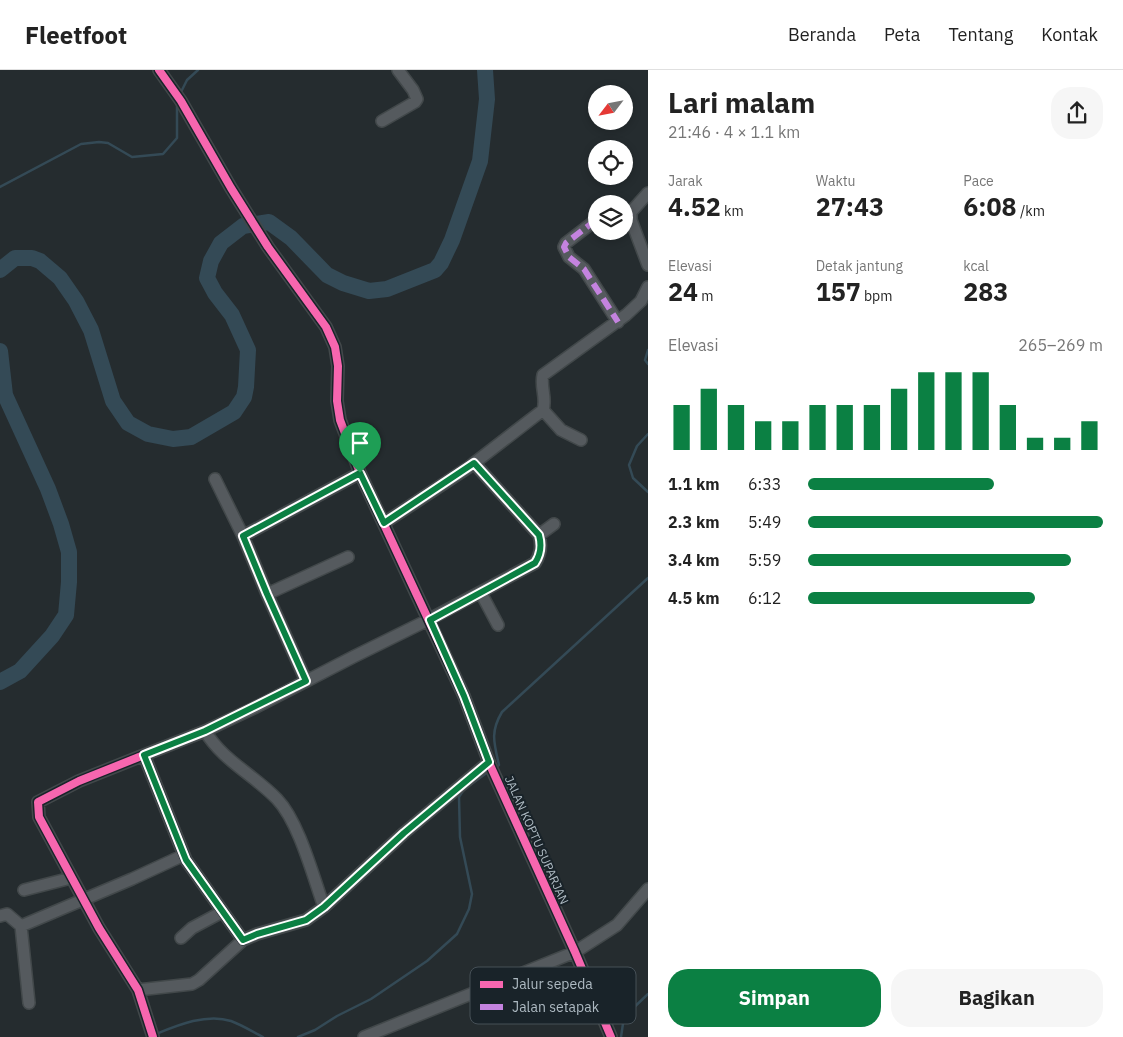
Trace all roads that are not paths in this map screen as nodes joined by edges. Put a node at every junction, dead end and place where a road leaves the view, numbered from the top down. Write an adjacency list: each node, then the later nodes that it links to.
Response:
1 (159, 70): 14 (street, JALAN KOPTU SUPARJAN)
2 (398, 70): 3 (street)
3 (382, 121)
4 (648, 193): 5 (street)
5 (633, 209)
6 (633, 225): 8 (street)
7 (588, 226): 10 (street)
8 (648, 265)
9 (648, 287): 10 (street)
10 (618, 322): 11 (street)
11 (543, 410): 12 (street); 13 (street)
12 (571, 435)
13 (474, 463): 16 (street); 18 (street)
14 (360, 473): 16 (street, JALAN KOPTU SUPARJAN); 19 (street)
15 (215, 478): 19 (street)
16 (384, 523): 23 (street, JALAN KOPTU SUPARJAN)
17 (554, 524): 18 (street)
18 (539, 535): 21 (street)
19 (243, 536): 22 (street)
20 (348, 557): 22 (street)
21 (481, 593): 23 (street); 24 (street)
22 (267, 594): 25 (street)
23 (430, 620): 25 (street); 28 (street, JALAN KOPTU SUPARJAN)
24 (498, 625)
25 (306, 681): 26 (street)
26 (205, 731): 27 (street); 34 (street)
27 (144, 755): 29 (street); 30 (street)
28 (489, 763): 34 (street); 40 (street, JALAN KOPTU SUPARJAN)
29 (184, 855): 33 (street); 35 (street)
30 (72, 878): 32 (street); 33 (street)
31 (648, 889): 40 (street)
32 (24, 890)
33 (83, 900): 37 (street); 43 (street)
34 (324, 907): 39 (street)
35 (222, 912): 38 (street); 39 (street)
36 (0, 916): 37 (street)
37 (21, 926): 45 (street)
38 (181, 938)
39 (243, 940): 43 (street)
40 (575, 952): 41 (street); 42 (street, JALAN KOPTU SUPARJAN)
41 (538, 967)
42 (581, 967)
43 (138, 990): 47 (street)
44 (470, 994): 48 (street)
45 (28, 1003)
46 (605, 1024): 49 (street, JALAN KOPTU SUPARJAN)
47 (153, 1037)
48 (364, 1037)
49 (611, 1037)

